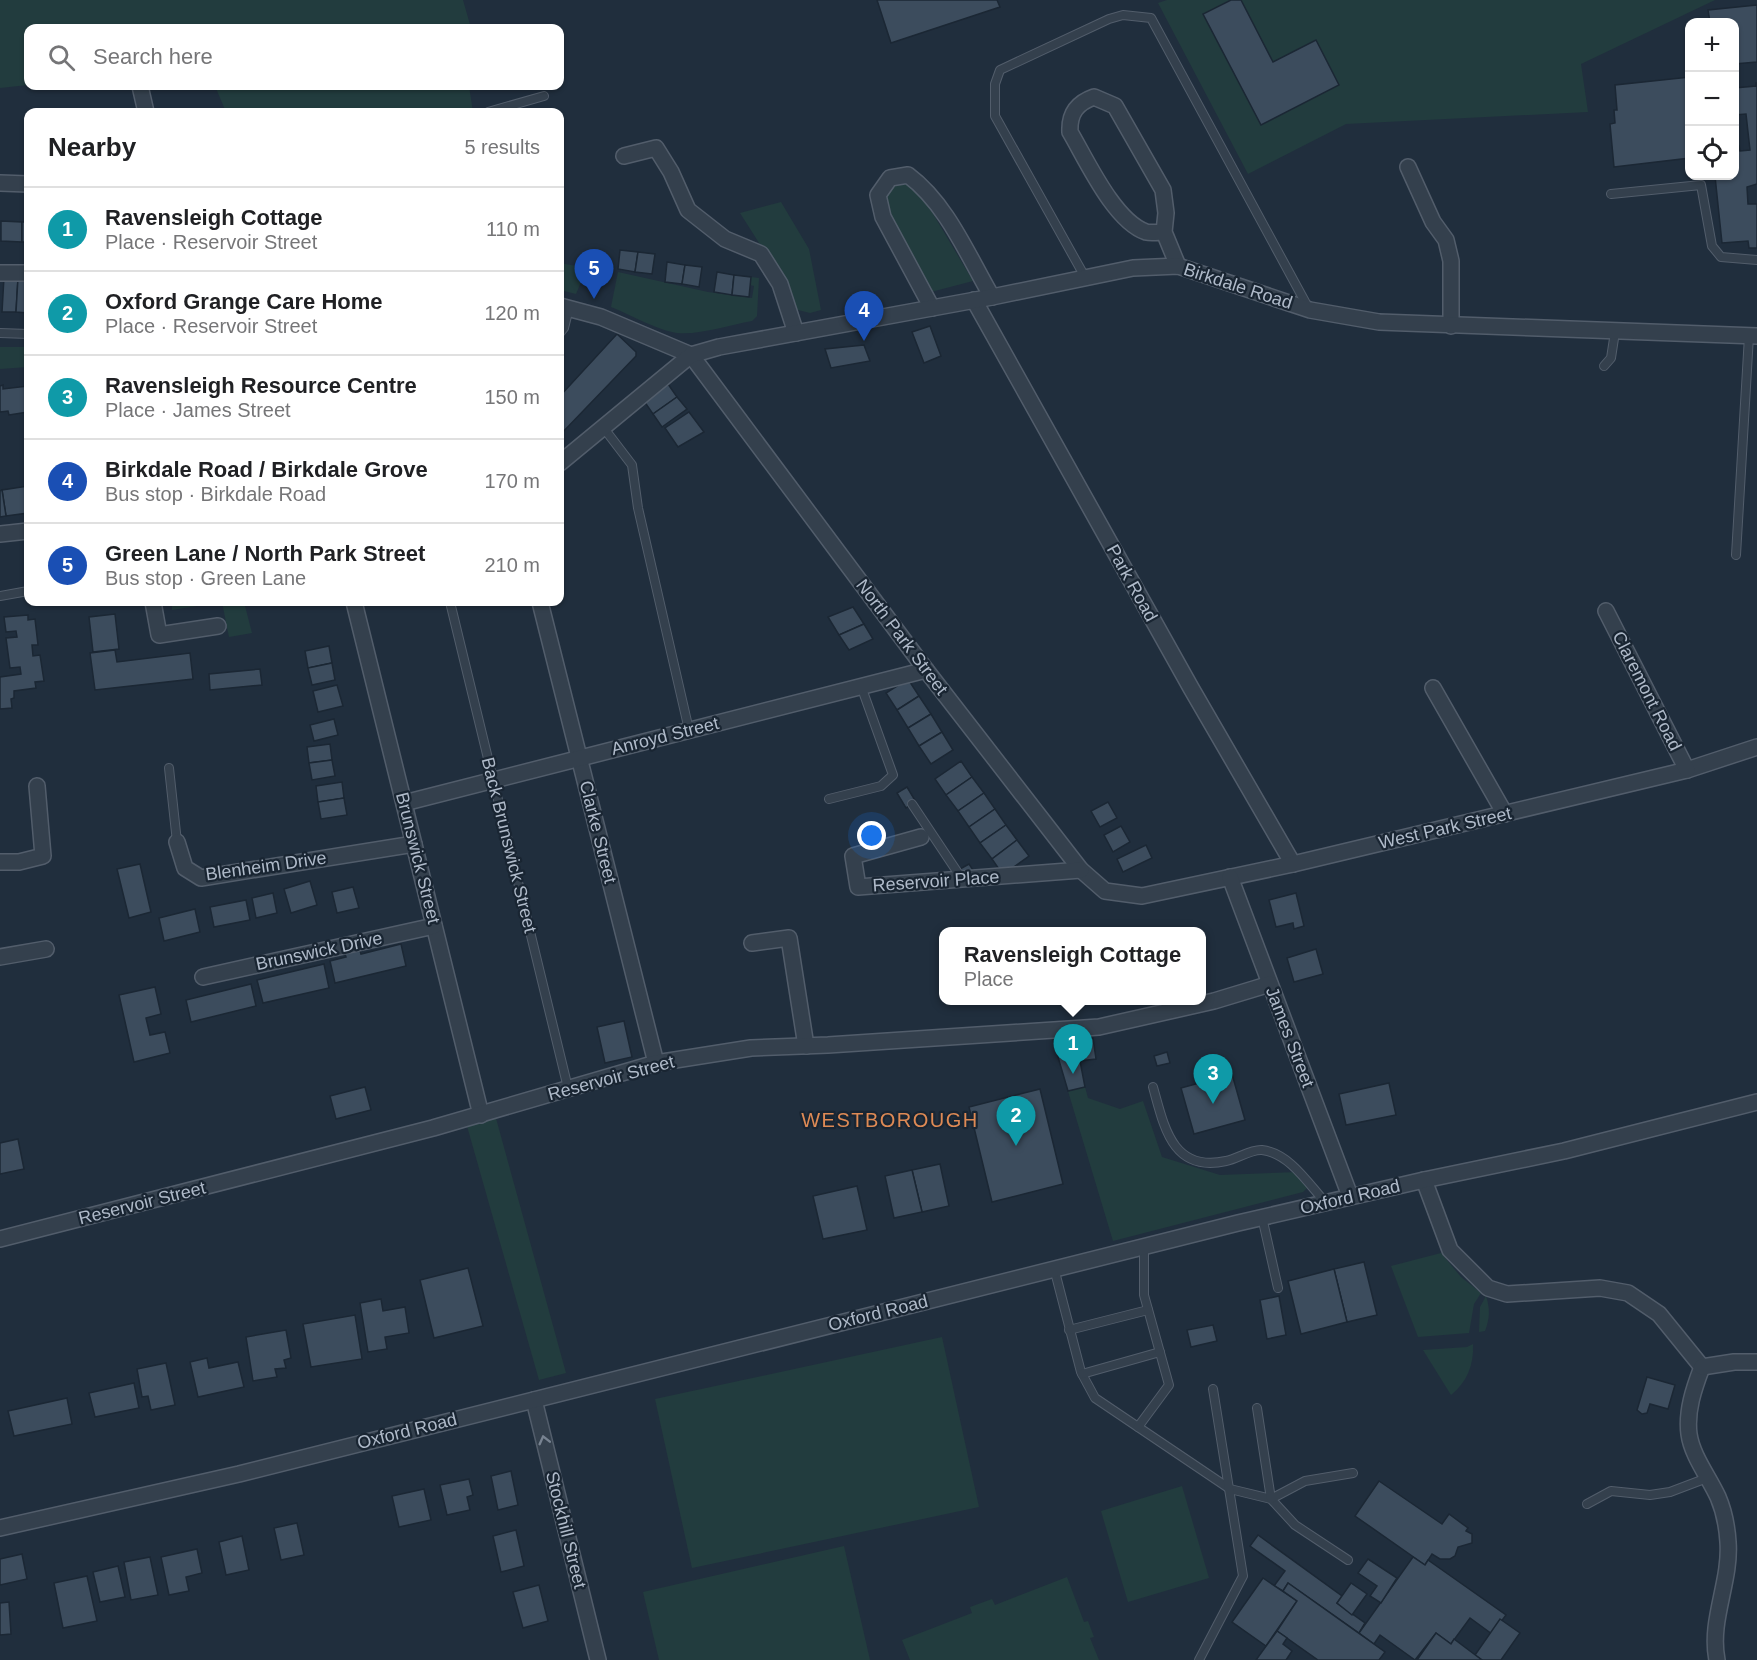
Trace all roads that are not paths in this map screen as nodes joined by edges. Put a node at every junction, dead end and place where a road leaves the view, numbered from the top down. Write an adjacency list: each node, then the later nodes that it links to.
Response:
1 (141, 90): 3 (street)
2 (544, 96): 4 (lane)
3 (145, 108)
4 (502, 108)
5 (624, 156): 25 (street)
6 (1408, 167): 21 (street)
7 (0, 183): 8 (street)
8 (24, 184)
9 (1611, 194): 11 (lane)
10 (1164, 232): 10 (street); 12 (street)
11 (1757, 260)
12 (1178, 266): 15 (street, Birkdale Road); 20 (street, Birkdale Road)
13 (0, 273): 14 (street)
14 (24, 273)
15 (1085, 277): 16 (street, Birkdale Road); 20 (lane)
16 (992, 297): 17 (street, Birkdale Road); 19 (street)
17 (974, 300): 19 (street, Birkdale Road); 61 (street, Park Road)
18 (564, 307): 22 (lane); 28 (street)
19 (932, 308): 25 (street, Birkdale Road)
20 (1310, 310): 21 (street, Birkdale Road)
21 (1451, 326): 23 (street, Birkdale Road)
22 (564, 328)
23 (1615, 332): 27 (street, Birkdale Road); 29 (lane)
24 (0, 333): 26 (lane)
25 (796, 333): 28 (street, Birkdale Road)
26 (24, 334)
27 (1753, 336): 34 (lane)
28 (691, 356): 30 (street, Birkdale Road); 43 (street, North Park Street)
29 (1604, 366)
30 (603, 427): 31 (street, Birkdale Road); 46 (lane)
31 (564, 460)
32 (24, 531): 33 (street)
33 (0, 534)
34 (1736, 555)
35 (24, 592): 36 (lane)
36 (0, 596)
37 (154, 606): 42 (street)
38 (355, 606): 54 (street, Brunswick Street)
39 (451, 606): 51 (lane, Back Brunswick Street)
40 (541, 606): 48 (street, Clarke Street)
41 (1606, 611): 50 (street, Claremont Road)
42 (218, 626)
43 (926, 670): 44 (street, Anroyd Street); 62 (street, North Park Street)
44 (861, 686): 46 (street, Anroyd Street); 53 (lane)
45 (1433, 688): 56 (street)
46 (689, 730): 48 (street, Anroyd Street)
47 (1757, 747): 50 (street, West Park Street)
48 (579, 758): 51 (street, Anroyd Street); 75 (street, Clarke Street)
49 (169, 768): 58 (lane, Blenheim Drive)
50 (1687, 770): 56 (street, West Park Street)
51 (494, 780): 54 (street, Anroyd Street); 77 (lane, Back Brunswick Street)
52 (37, 786): 60 (street)
53 (829, 799)
54 (404, 803): 59 (street, Brunswick Street)
55 (912, 804): 64 (lane)
56 (1505, 814): 61 (street, West Park Street)
57 (921, 837): 64 (street, Reservoir Place)
58 (177, 842): 59 (street, Blenheim Drive)
59 (414, 844): 66 (street, Brunswick Street)
60 (0, 862)
61 (1293, 864): 63 (street, West Park Street)
62 (1081, 870): 64 (street, Reservoir Place); 65 (street, North Park Street)
63 (1230, 878): 65 (street, West Park Street); 71 (street, James Street)
64 (962, 879)
65 (1130, 896)
66 (434, 926): 70 (street, Brunswick Drive); 79 (street, Brunswick Street)
67 (752, 943): 74 (street)
68 (46, 949): 69 (street)
69 (0, 957)
70 (203, 977)
71 (1270, 984): 72 (street, Reservoir Street); 81 (street, James Street)
72 (1206, 1003)
73 (1196, 1005): 74 (street, Reservoir Street)
74 (806, 1046): 75 (street, Reservoir Street)
75 (656, 1063): 77 (street, Reservoir Street)
76 (1153, 1086): 82 (lane)
77 (568, 1088): 79 (street, Reservoir Street)
78 (1757, 1102): 80 (street, Oxford Road)
79 (481, 1115): 84 (street, Reservoir Street)
80 (1424, 1180): 81 (street, Oxford Road); 92 (street)
81 (1350, 1196): 82 (street, Oxford Road)
82 (1325, 1202): 83 (street, Oxford Road)
83 (1262, 1217): 85 (street, Oxford Road); 87 (lane)
84 (0, 1239)
85 (1144, 1246): 86 (street, Oxford Road); 88 (lane)
86 (1054, 1268): 89 (lane); 95 (street, Oxford Road)
87 (1278, 1288)
88 (1148, 1310): 89 (lane); 90 (lane)
89 (1070, 1330): 93 (lane)
90 (1160, 1352): 93 (lane); 97 (lane)
91 (1757, 1362): 92 (street)
92 (1701, 1367): 99 (street)
93 (1082, 1374): 97 (lane)
94 (1213, 1389): 100 (lane)
95 (534, 1400): 103 (street, Oxford Road); 105 (street, Stockhill Street, one-way to 95)
96 (1257, 1408): 101 (lane)
97 (1138, 1427): 100 (lane)
98 (1353, 1473): 101 (lane)
99 (1707, 1478): 102 (lane); 107 (street)
100 (1230, 1489): 101 (lane); 106 (lane)
101 (1271, 1498): 104 (lane)
102 (1587, 1504)
103 (0, 1528)
104 (1348, 1560)
105 (598, 1660)
106 (1199, 1660)
107 (1717, 1660)

